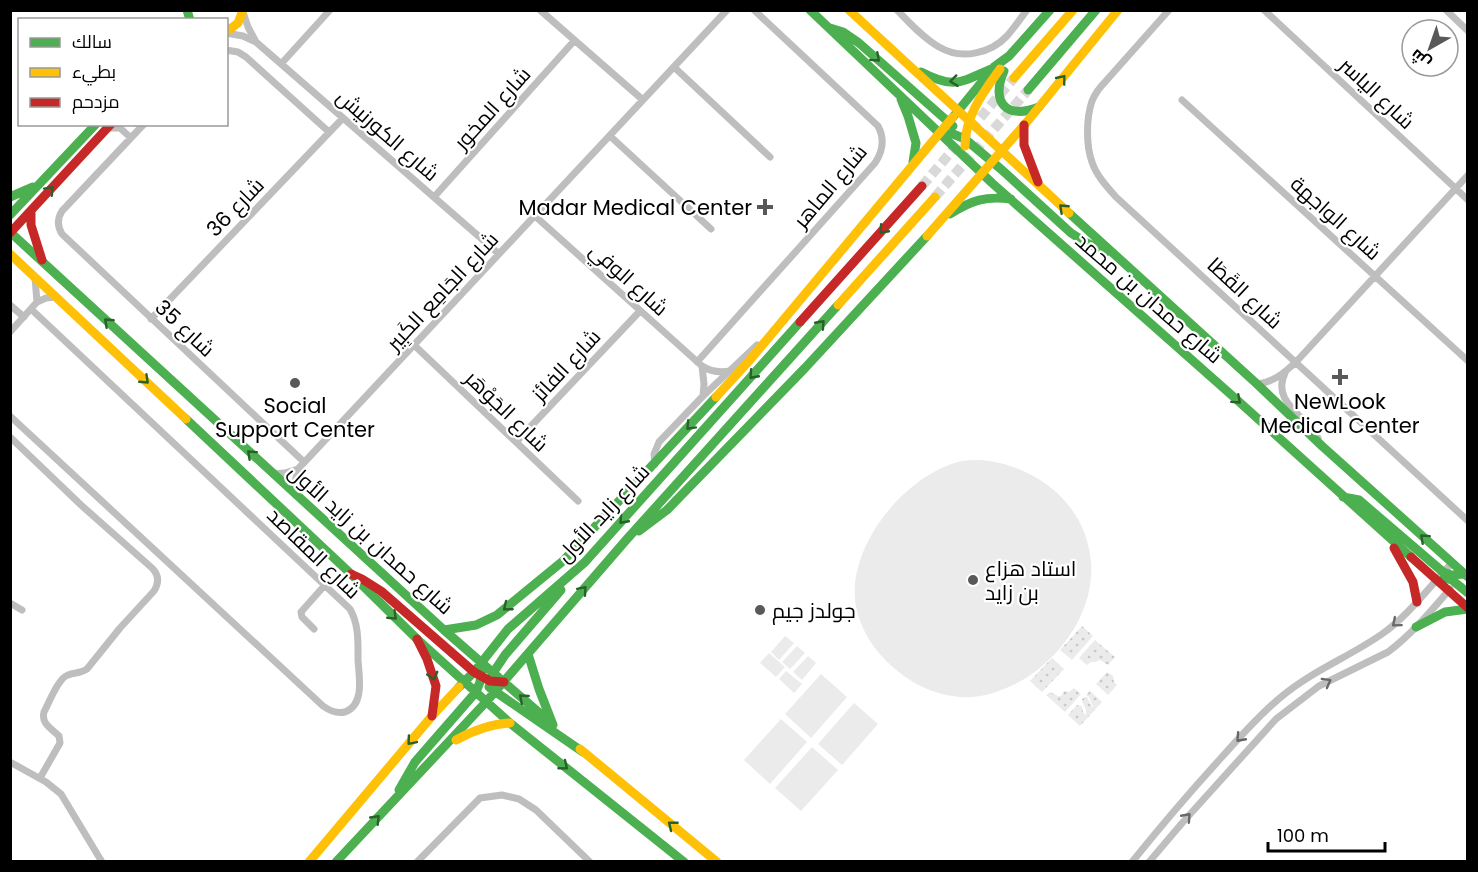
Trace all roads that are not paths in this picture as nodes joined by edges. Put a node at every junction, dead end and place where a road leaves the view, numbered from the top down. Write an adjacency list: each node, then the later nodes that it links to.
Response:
1 (330, 10): 25 (street)
2 (540, 10): 21 (street)
3 (727, 10): 26 (street, شارع الجَامِع الكَبِير)
4 (754, 10): 87 (street, شارع الماهر)
5 (810, 10): 17 (main road, شارع حمدان بن محمد)
6 (849, 10): 28 (main road, شارع حمدان بن محمد)
7 (897, 10): 8 (street)
8 (1027, 10)
9 (1050, 10): 24 (main road)
10 (1073, 10): 29 (main road)
11 (1096, 10): 30 (main road)
12 (1118, 10): 34 (main road, one-way to 12)
13 (1169, 10): 86 (street, شارع القَطَا)
14 (1264, 10): 57 (street, شارع الياسر)
15 (1446, 10): 19 (street)
16 (243, 11): 18 (main road); 22 (street, شارع الكورنيش)
17 (827, 27): 31 (main road, شارع حمدان بن محمد); 37 (main road, one-way to 37)
18 (228, 30)
19 (1467, 31)
20 (228, 32): 22 (street, شارع الكورنيش)
21 (574, 41): 32 (street); 59 (street, شارع المخور)
22 (256, 42): 25 (street, شارع الكورنيش)
23 (228, 50): 43 (street)
24 (1009, 56): 27 (main road); 34 (main road); 38 (main road)
25 (281, 64): 36 (street, شارع الكورنيش)
26 (674, 67): 32 (street, شارع الجَامِع الكَبِير); 49 (street)
27 (994, 67): 28 (main road, one-way to 28); 35 (main road)
28 (915, 70): 35 (main road, شارع حمدان بن محمد)
29 (1014, 78)
30 (1028, 90)
31 (898, 93): 44 (main road, شارع حمدان بن محمد); 51 (main road)
32 (643, 100): 45 (street, شارع الجَامِع الكَبِير)
33 (1182, 100): 73 (street, شارع الواجهة)
34 (1039, 107): 39 (main road)
35 (957, 111): 37 (main road); 38 (main road, شارع حمدان بن محمد)
36 (343, 118): 43 (street, شارع 36); 59 (street, شارع الكورنيش)
37 (948, 122): 44 (main road); 46 (main road)
38 (969, 122): 46 (main road); 48 (main road, شارع حمدان بن محمد)
39 (1024, 125): 48 (main road); 56 (main road)
40 (94, 126): 54 (main road)
41 (110, 126): 47 (street); 63 (main road, one-way to 41)
42 (139, 126): 47 (street)
43 (329, 132): 81 (street, شارع 36)
44 (939, 133): 46 (main road); 51 (main road); 52 (main road, شارع حمدان بن محمد)
45 (610, 136): 65 (street, شارع الجَامِع الكَبِير); 67 (street)
46 (965, 137): 48 (main road); 50 (main road); 52 (main road)
47 (131, 138): 81 (street, شارع 35)
48 (1001, 151): 50 (main road); 56 (main road, شارع حمدان بن محمد)
49 (770, 157)
50 (992, 161): 52 (main road); 71 (main road)
51 (912, 164): 83 (main road)
52 (981, 173): 61 (main road, شارع حمدان بن محمد); 66 (main road)
53 (1467, 175): 57 (street)
54 (40, 183): 58 (main road); 64 (main road)
55 (922, 186): 107 (main road, شارع زايد الأول, one-way to 107)
56 (1041, 188): 71 (main road, شارع حمدان بن محمد, one-way to 56)
57 (1455, 188): 62 (street, شارع الياسر); 73 (street)
58 (10, 197)
59 (434, 197): 70 (street, شارع الكورنيش)
60 (935, 197): 105 (main road, شارع زايد الأول, one-way to 60)
61 (1011, 199): 66 (main road); 101 (main road, شارع حمدان بن محمد, one-way to 101)
62 (1467, 200)
63 (31, 211): 68 (main road); 72 (main road)
64 (10, 215)
65 (535, 216): 70 (street, شارع الجَامِع الكَبِير); 79 (street, شارع الوفي)
66 (939, 221): 105 (main road)
67 (711, 229)
68 (11, 232): 72 (main road, شارع حمدان بن زايد الأول)
69 (10, 254): 74 (main road, شارع حمدان بن زايد الأول)
70 (499, 254): 84 (street, شارع الجَامِع الكَبِير)
71 (1115, 256): 90 (main road, شارع حمدان بن محمد)
72 (43, 262): 99 (main road, شارع حمدان بن زايد الأول, one-way to 72)
73 (1375, 275): 85 (street, شارع الواجهة); 86 (street)
74 (35, 277): 75 (main road, شارع حمدان بن زايد الأول); 76 (street)
75 (56, 297): 76 (street); 110 (main road, شارع حمدان بن زايد الأول, one-way to 110)
76 (37, 302): 78 (street)
77 (10, 305): 80 (street)
78 (31, 309): 80 (street); 114 (street, شارع المقاصد)
79 (640, 311): 87 (street, شارع الوفي); 94 (street, شارع الفائز)
80 (24, 317): 82 (street)
81 (151, 319): 96 (street, شارع 35)
82 (10, 332)
83 (773, 332): 88 (street); 97 (main road, one-way to 97)
84 (414, 345): 94 (street, شارع الجَوْهَر); 96 (street, شارع الجَامِع الكَبِير)
85 (1467, 361)
86 (1296, 362): 89 (street); 103 (street, شارع القَطَا)
87 (699, 364): 88 (street); 91 (street)
88 (730, 370): 91 (street)
89 (1286, 370): 90 (street); 95 (street)
90 (1257, 384): 95 (main road, شارع حمدان بن محمد)
91 (703, 396): 97 (street)
92 (10, 416): 114 (street, شارع المقاصد)
93 (10, 436): 139 (street)
94 (516, 442): 102 (street, شارع الجَوْهَر)
95 (1322, 446): 108 (main road, شارع حمدان بن محمد, one-way to 95)
96 (304, 462): 98 (street, شارع الجَامِع الكَبِير)
97 (655, 464): 106 (main road)
98 (298, 469): 99 (street); 100 (street)
99 (273, 474): 100 (main road, شارع حمدان بن زايد الأول)
100 (296, 495): 124 (main road, شارع حمدان بن زايد الأول)
101 (1343, 497): 104 (main road, شارع حمدان بن محمد); 109 (main road)
102 (578, 501)
103 (1467, 521)
104 (1388, 537): 112 (main road, شارع حمدان بن محمد); 117 (main road)
105 (627, 539): 126 (main road, شارع زايد الأول, one-way to 105)
106 (563, 561): 123 (main road); 124 (main road, one-way to 124)
107 (585, 562): 123 (main road, شارع زايد الأول); 128 (main road)
108 (1452, 563): 109 (street); 111 (main road, شارع حمدان بن محمد)
109 (1443, 572): 111 (main road); 112 (street)
110 (351, 574): 125 (main road, شارع حمدان بن زايد الأول, one-way to 125); 128 (main road)
111 (1466, 575): 113 (street)
112 (1436, 580): 113 (main road); 115 (main road, شارع حمدان بن محمد); 117 (street)
113 (1456, 583): 115 (street); 116 (main road)
114 (325, 585): 122 (street)
115 (1448, 592): 119 (main road, شارع حمدان بن محمد); 121 (street)
116 (1467, 593)
117 (1417, 602): 148 (street, one-way to 148)
118 (10, 603): 120 (street)
119 (1467, 609): 121 (main road)
120 (22, 610)
121 (1416, 627): 149 (street, one-way to 121)
122 (314, 629)
123 (508, 629): 127 (main road, شارع زايد الأول)
124 (444, 630): 127 (main road, شارع حمدان بن زايد الأول)
125 (417, 639): 129 (main road, شارع حمدان بن زايد الأول); 133 (main road, one-way to 133)
126 (528, 654): 130 (main road, شارع زايد الأول); 135 (main road)
127 (481, 662): 128 (main road, شارع زايد الأول); 128 (main road, شارع حمدان بن زايد الأول)
128 (486, 680): 129 (main road, شارع زايد الأول); 130 (main road, شارع زايد الأول); 130 (main road, شارع حمدان بن زايد الأول); 131 (main road); 132 (main road, شارع زايد الأول); 137 (main road)
129 (464, 682): 131 (main road, شارع حمدان بن زايد الأول); 133 (main road, شارع زايد الأول)
130 (504, 682): 135 (main road, شارع حمدان بن زايد الأول, one-way to 130)
131 (476, 692): 132 (main road, شارع حمدان بن زايد الأول); 140 (main road)
132 (486, 702): 134 (main road, شارع حمدان بن زايد الأول); 136 (main road, شارع زايد الأول)
133 (432, 716): 142 (main road, شارع زايد الأول, one-way to 142)
134 (510, 723): 136 (main road); 146 (main road, شارع حمدان بن زايد الأول, one-way to 146)
135 (553, 725): 137 (main road, شارع حمدان بن زايد الأول)
136 (447, 744): 140 (main road, شارع زايد الأول)
137 (583, 752): 147 (main road, شارع حمدان بن زايد الأول, one-way to 137)
138 (10, 762): 139 (street)
139 (40, 778): 141 (street)
140 (393, 801): 143 (main road, شارع زايد الأول, one-way to 140)
141 (102, 861)
142 (309, 861)
143 (336, 861)
144 (417, 861): 145 (street)
145 (591, 861)
146 (684, 861)
147 (717, 861)
148 (1132, 861)
149 (1149, 861)

